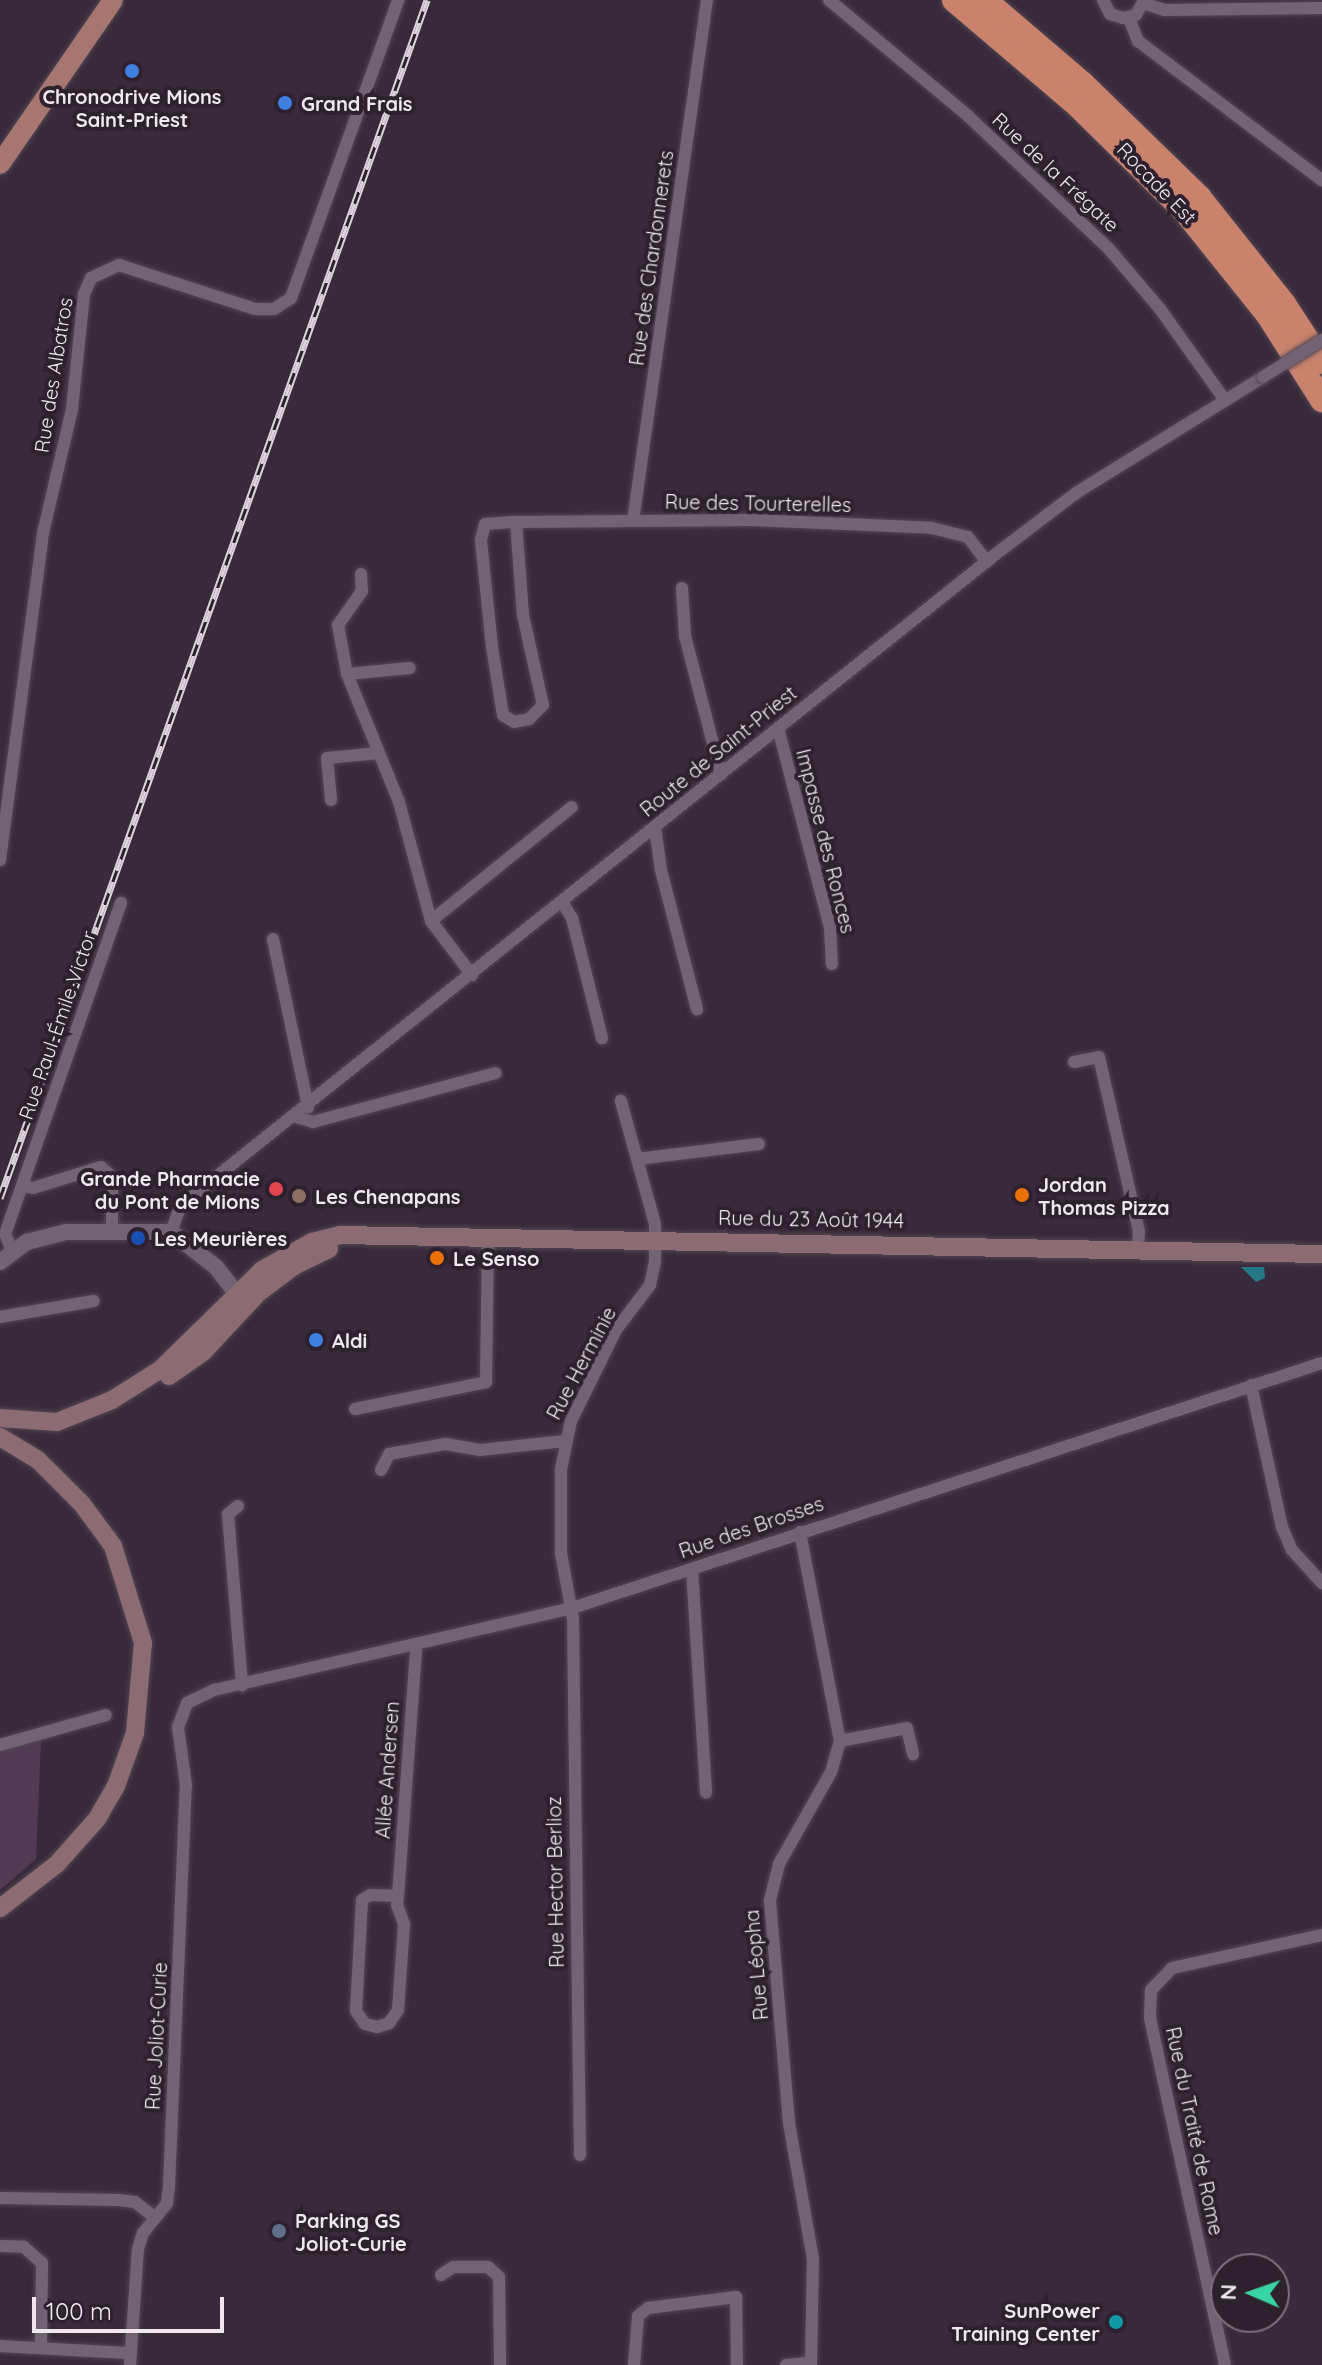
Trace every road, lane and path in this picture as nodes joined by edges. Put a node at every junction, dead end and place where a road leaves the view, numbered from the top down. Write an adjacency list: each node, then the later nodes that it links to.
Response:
1 (113, 0): 12 (main road)
2 (120, 0): 12 (main road)
3 (398, 0): 32 (street, Rue des Albatros)
4 (707, 0): 19 (street, Rue des Chardonnerets)
5 (829, 0): 17 (street, Rue de la Frégate)
6 (954, 0): 18 (highway, Rocade Est)
7 (985, 0): 16 (highway, Rocade Est)
8 (1103, 0): 11 (street)
9 (1144, 1): 10 (street); 11 (street)
10 (1322, 8)
11 (1129, 18): 14 (street)
12 (72, 61): 13 (main road)
13 (0, 164)
14 (1322, 180)
15 (1322, 340): 17 (street, Route de Saint-Priest, bridge)
16 (1322, 362)
17 (1225, 400): 21 (street, Route de Saint-Priest)
18 (1322, 400)
19 (633, 521): 20 (street, Rue des Tourterelles); 21 (street, Rue des Tourterelles)
20 (516, 522): 20 (street, Rue des Tourterelles)
21 (987, 562): 26 (street, Route de Saint-Priest)
22 (361, 574): 25 (street)
23 (682, 588): 28 (street)
24 (410, 668): 25 (street)
25 (347, 674): 27 (street)
26 (778, 728): 28 (street, Route de Saint-Priest); 37 (street, Impasse des Ronces)
27 (379, 753): 29 (street); 35 (street)
28 (721, 774): 31 (street, Route de Saint-Priest)
29 (331, 800)
30 (572, 807): 35 (street)
31 (655, 827): 33 (street, Route de Saint-Priest); 39 (street)
32 (0, 860)
33 (562, 902): 38 (street, Route de Saint-Priest); 40 (street)
34 (121, 903): 48 (street, Rue Paul-Émile Victor)
35 (431, 921): 38 (street)
36 (273, 939): 44 (street)
37 (832, 964)
38 (472, 975): 44 (street, Route de Saint-Priest)
39 (697, 1009)
40 (602, 1038)
41 (1074, 1062): 54 (street)
42 (496, 1073): 45 (street)
43 (621, 1101): 47 (street)
44 (308, 1107): 45 (street, Route de Saint-Priest)
45 (296, 1117): 50 (street, Route de Saint-Priest)
46 (759, 1144): 47 (street)
47 (637, 1159): 52 (street)
48 (22, 1186): 49 (street); 57 (street, Rue Paul-Émile Victor)
49 (112, 1230): 50 (street); 57 (street)
50 (171, 1232): 58 (street)
51 (488, 1235): 52 (main road, Rue du 23 Août 1944); 58 (main road, Rue du 23 Août 1944); 63 (street)
52 (656, 1238): 54 (main road, Rue du 23 Août 1944); 66 (street, Rue Herminie)
53 (1322, 1246): 55 (main road, Rue du 23 Août 1944)
54 (1138, 1248): 55 (main road, Rue du 23 Août 1944)
55 (1246, 1250): 56 (main road, Rue du 23 Août 1944)
56 (1322, 1254)
57 (6, 1257)
58 (247, 1294): 64 (main road); 65 (main road)
59 (94, 1301): 60 (street)
60 (0, 1317)
61 (1322, 1363): 62 (street, Rue des Brosses)
62 (1251, 1385): 69 (street, Rue des Brosses); 71 (street)
63 (355, 1409)
64 (0, 1418)
65 (0, 1434): 82 (main road)
66 (564, 1441): 67 (street); 72 (street, Rue Herminie)
67 (381, 1470)
68 (238, 1506): 74 (street)
69 (800, 1532): 70 (street, Rue des Brosses); 77 (street, Rue Léopha)
70 (692, 1569): 72 (street, Rue des Brosses); 80 (street)
71 (1322, 1583)
72 (572, 1608): 73 (street, Rue des Brosses); 84 (street, Rue Hector Berlioz)
73 (416, 1648): 74 (street, Rue des Brosses); 81 (street, Allée Andersen)
74 (242, 1685): 75 (street, Rue des Brosses)
75 (187, 1703): 86 (street, Rue Joliot-Curie)
76 (106, 1715): 78 (street)
77 (840, 1741): 79 (street); 92 (street, Rue Léopha)
78 (0, 1745)
79 (913, 1754)
80 (706, 1793)
81 (398, 1896): 81 (street, Allée Andersen)
82 (0, 1908)
83 (1322, 1935): 97 (street, Rue du Traité de Rome)
84 (580, 2155)
85 (0, 2198): 86 (street)
86 (154, 2217): 91 (street, Rue Joliot-Curie)
87 (0, 2246): 90 (street)
88 (441, 2275): 93 (street)
89 (0, 2346): 90 (street)
90 (41, 2348): 91 (street)
91 (131, 2359)
92 (811, 2364): 96 (street)
93 (500, 2365)
94 (634, 2365): 95 (street)
95 (737, 2365)
96 (786, 2365)
97 (1225, 2365)

